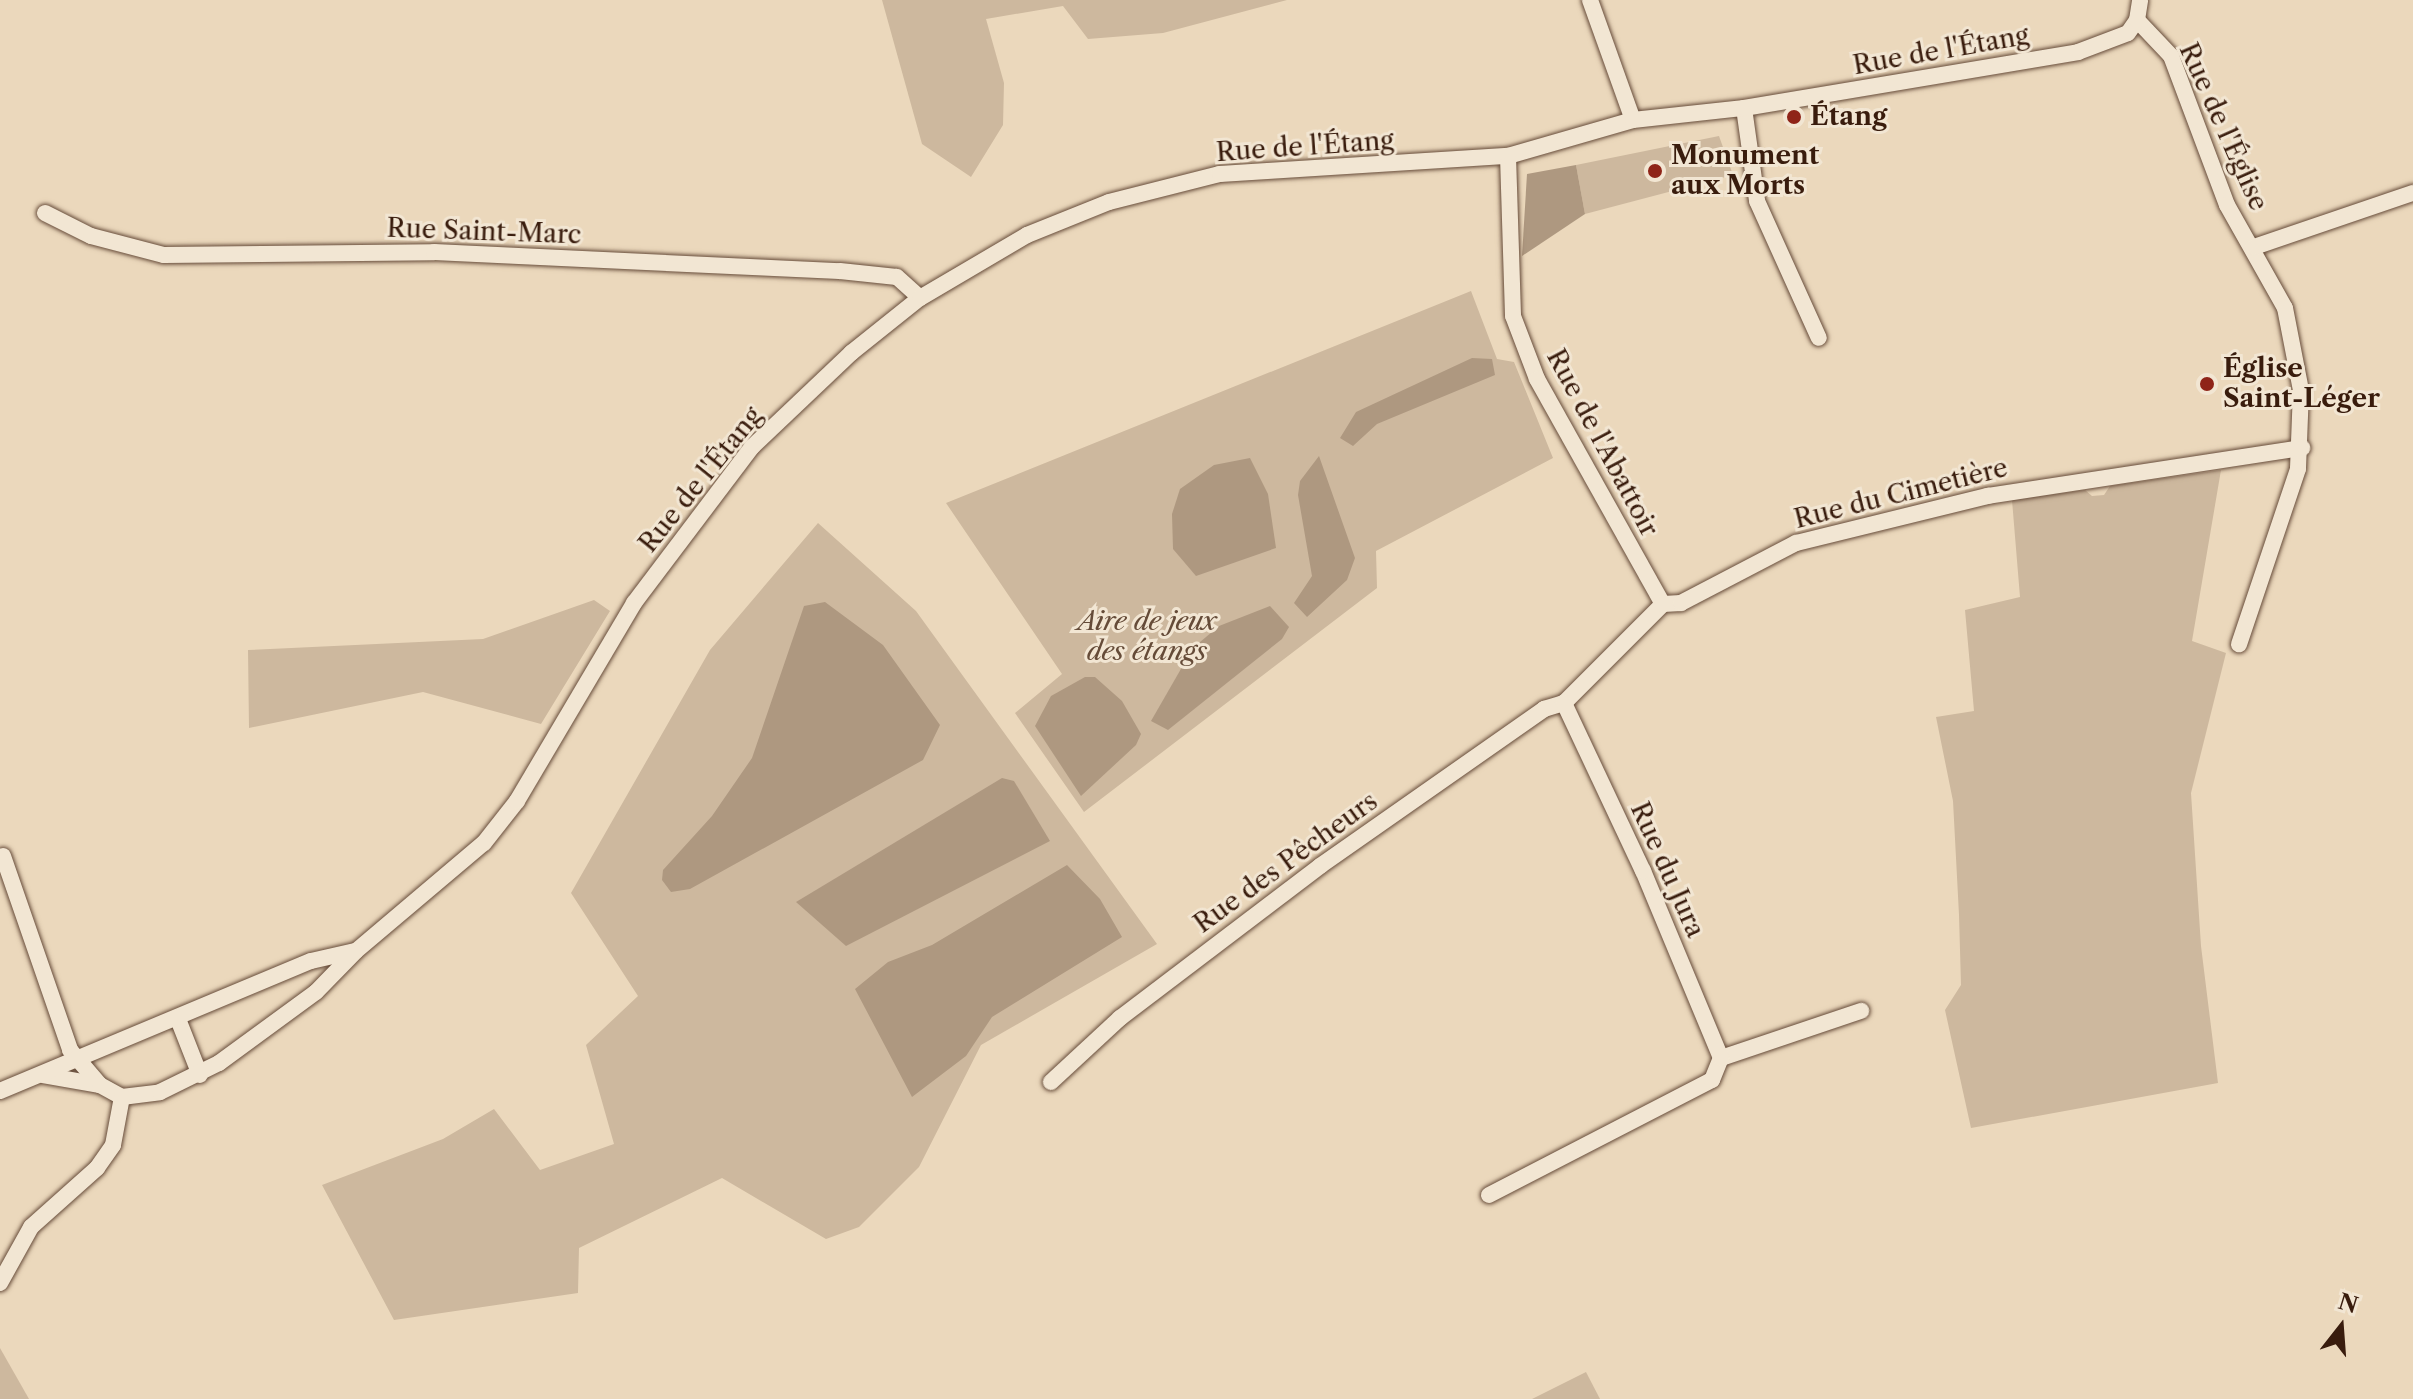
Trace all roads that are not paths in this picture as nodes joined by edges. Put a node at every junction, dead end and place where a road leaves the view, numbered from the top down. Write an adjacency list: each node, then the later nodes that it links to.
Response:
1 (1590, 0): 5 (street)
2 (2140, 0): 3 (street)
3 (2137, 20): 4 (street, Rue de l'Étang); 9 (street, Rue de l'Église)
4 (1744, 108): 5 (street, Rue de l'Étang); 11 (street)
5 (1633, 120): 6 (street, Rue de l'Étang)
6 (1508, 156): 10 (street, Rue de l'Étang); 13 (street, Rue de l'Abattoir)
7 (2413, 193): 9 (street)
8 (45, 213): 10 (street, Rue Saint-Marc)
9 (2254, 247): 12 (street, Rue de l'Église)
10 (920, 298): 17 (street, Rue de l'Étang)
11 (1819, 338)
12 (2302, 448): 13 (street, Rue du Cimetière); 14 (street, Rue de l'Église)
13 (1663, 604): 15 (street, Rue du Cimetière)
14 (2239, 644)
15 (1564, 703): 21 (street, Rue du Jura); 24 (street, Rue des Pêcheurs)
16 (3, 856): 20 (street)
17 (356, 951): 19 (street, Rue de l'Étang); 23 (street, Rue de l'Étang)
18 (1861, 1011): 21 (street)
19 (178, 1019): 20 (street, Rue de l'Étang); 23 (street)
20 (78, 1058): 22 (street, Rue de l'Étang); 25 (street)
21 (1721, 1058): 28 (street)
22 (43, 1075): 25 (street); 26 (street, Rue de l'Étang)
23 (200, 1075): 27 (street, Rue de l'Étang)
24 (1051, 1082)
25 (100, 1085): 27 (street)
26 (0, 1091)
27 (122, 1097): 29 (street)
28 (1489, 1195)
29 (0, 1283)

